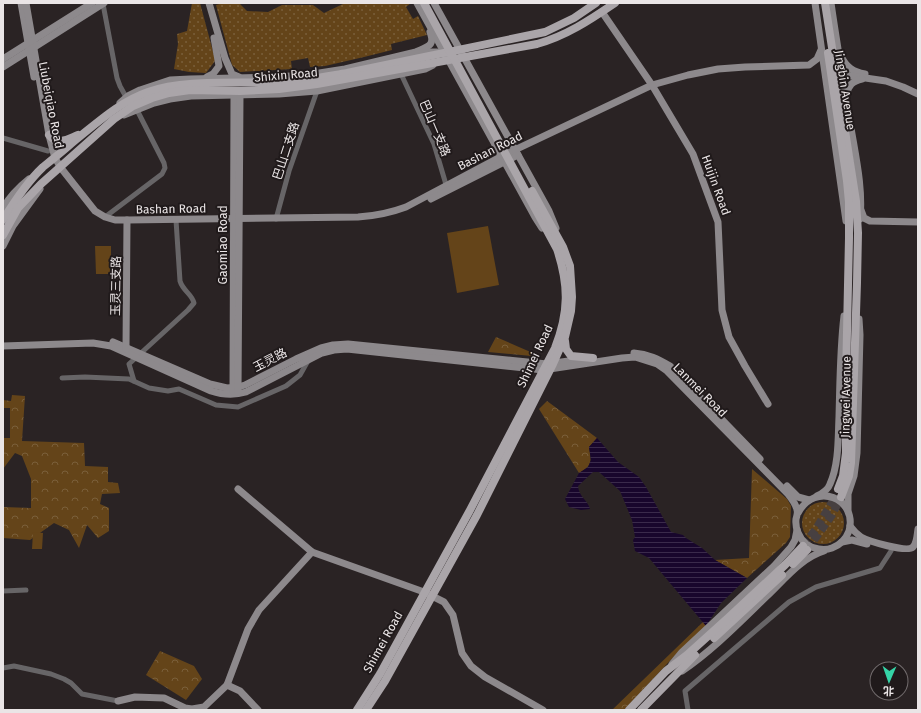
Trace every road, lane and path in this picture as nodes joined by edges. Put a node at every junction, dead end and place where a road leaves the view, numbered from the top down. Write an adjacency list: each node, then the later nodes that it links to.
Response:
1 (21, 3): 19 (street)
2 (26, 3): 19 (street)
3 (92, 3): 19 (street)
4 (103, 3): 19 (street); 39 (street)
5 (204, 3): 20 (street)
6 (209, 3): 26 (street)
7 (423, 3): 16 (street); 68 (main road, Shimei Road)
8 (434, 3): 24 (street)
9 (596, 3): 24 (main road, Shixin Road)
10 (615, 3): 15 (main road, Shixin Road)
11 (815, 3): 18 (street)
12 (820, 3): 53 (main road, Jingbin Avenue)
13 (825, 3): 53 (main road, Jingbin Avenue)
14 (831, 3): 17 (street)
15 (602, 12): 24 (main road, Shixin Road); 34 (street, Huijin Road)
16 (425, 18): 23 (street); 25 (street)
17 (836, 37): 18 (street); 22 (street)
18 (820, 39): 21 (street)
19 (30, 45): 27 (street); 28 (street); 44 (street, Liubeiqiao Road); 46 (street, Liubeiqiao Road)
20 (216, 45): 26 (street); 31 (street)
21 (821, 50): 30 (street); 34 (street, Bashan Road); 66 (street)
22 (838, 51): 30 (street); 36 (street)
23 (416, 52): 25 (street); 32 (street)
24 (462, 53): 25 (main road, Shixin Road); 47 (street)
25 (447, 56): 29 (street); 42 (main road, Shixin Road); 49 (street)
26 (225, 58): 32 (street)
27 (3, 59)
28 (3, 67)
29 (401, 74): 35 (street); 54 (street, 巴山一支路)
30 (842, 75): 33 (street); 40 (street)
31 (205, 78): 32 (street); 39 (street)
32 (245, 78)
33 (866, 78): 37 (street); 40 (street)
34 (652, 85): 47 (street, Bashan Road); 86 (street, Huijin Road)
35 (317, 91): 38 (street); 58 (street, 巴山二支路)
36 (918, 91)
37 (918, 94)
38 (237, 95): 41 (street); 60 (street, Gaomiao Road)
39 (126, 97): 42 (street)
40 (846, 102): 56 (street)
41 (137, 110): 42 (street); 57 (street)
42 (111, 116): 43 (main road, Shixin Road); 51 (main road, Shixin Road)
43 (86, 132): 44 (main road); 48 (main road, Shixin Road)
44 (49, 135): 48 (street, Liubeiqiao Road)
45 (3, 138): 46 (street)
46 (48, 151): 48 (street, Liubeiqiao Road)
47 (517, 153): 49 (street, Bashan Road); 68 (street)
48 (53, 159): 50 (main road, Shixin Road); 51 (street, Liubeiqiao Road)
49 (503, 159): 54 (street, Bashan Road); 68 (street)
50 (42, 169): 55 (street); 59 (main road, Shixin Road)
51 (59, 169): 52 (main road, Shixin Road); 57 (street); 63 (street, Bashan Road)
52 (50, 177): 65 (main road, Shixin Road); 67 (street)
53 (850, 180): 64 (main road, Jingwei Avenue); 66 (main road, Jingwei Avenue)
54 (447, 188): 58 (street, Bashan Road); 60 (street, Bashan Road)
55 (3, 208)
56 (861, 210): 62 (street); 64 (street)
57 (105, 217): 63 (street, Bashan Road)
58 (276, 219): 60 (street, Bashan Road)
59 (3, 220)
60 (237, 221): 61 (street, Bashan Road); 79 (street, Gaomiao Road)
61 (176, 222): 63 (street, Bashan Road); 83 (street)
62 (918, 222)
63 (127, 223): 75 (street, 玉灵三支路)
64 (858, 233): 70 (main road, Jingwei Avenue)
65 (3, 235)
66 (849, 238): 69 (main road, Jingwei Avenue)
67 (3, 246)
68 (560, 248): 71 (main road, Shimei Road); 78 (main road, Shimei Road)
69 (848, 282): 70 (main road, Jingwei Avenue); 88 (street, Jingwei Avenue)
70 (857, 282): 89 (street, Jingwei Avenue)
71 (566, 337): 76 (main road); 78 (main road, Shimei Road)
72 (3, 341): 75 (street, 玉灵路)
73 (3, 346): 75 (street, 玉灵路)
74 (348, 347): 77 (street, 玉灵路); 78 (street, 玉灵路); 82 (street, 玉灵路)
75 (129, 350): 80 (street, 玉灵路)
76 (593, 358): 78 (street, Lanmei Road); 88 (street, Lanmei Road)
77 (309, 359): 83 (street); 85 (street, 玉灵路)
78 (548, 367): 90 (street, Lanmei Road); 101 (main road, Shimei Road); 102 (main road, Shimei Road)
79 (236, 371): 82 (street); 84 (street); 85 (street, Gaomiao Road)
80 (184, 376): 84 (street, 玉灵路); 85 (street, 玉灵路)
81 (62, 378): 83 (street)
82 (256, 380): 85 (street, 玉灵路)
83 (134, 381)
84 (219, 386): 85 (street, 玉灵路)
85 (236, 391)
86 (768, 404)
87 (238, 488): 98 (street)
88 (812, 498): 89 (street, Lanmei Road); 90 (street)
89 (848, 512): 91 (street)
90 (798, 513): 93 (street)
91 (850, 526): 92 (street); 94 (street)
92 (918, 529)
93 (797, 530): 96 (street); 104 (street)
94 (842, 542): 96 (street); 97 (street)
95 (918, 547): 97 (street)
96 (831, 549): 105 (street)
97 (891, 551): 114 (street)
98 (312, 552): 101 (street); 106 (street)
99 (26, 590): 100 (street)
100 (3, 591)
101 (424, 592): 102 (street); 109 (main road, Shimei Road)
102 (432, 596): 110 (main road, Shimei Road); 111 (street)
103 (3, 668): 107 (street)
104 (666, 671): 105 (main road); 112 (main road)
105 (670, 679): 113 (main road)
106 (227, 685): 107 (street); 108 (street)
107 (118, 701)
108 (258, 710)
109 (357, 710)
110 (366, 710)
111 (543, 710)
112 (629, 710)
113 (641, 710)
114 (688, 710)

